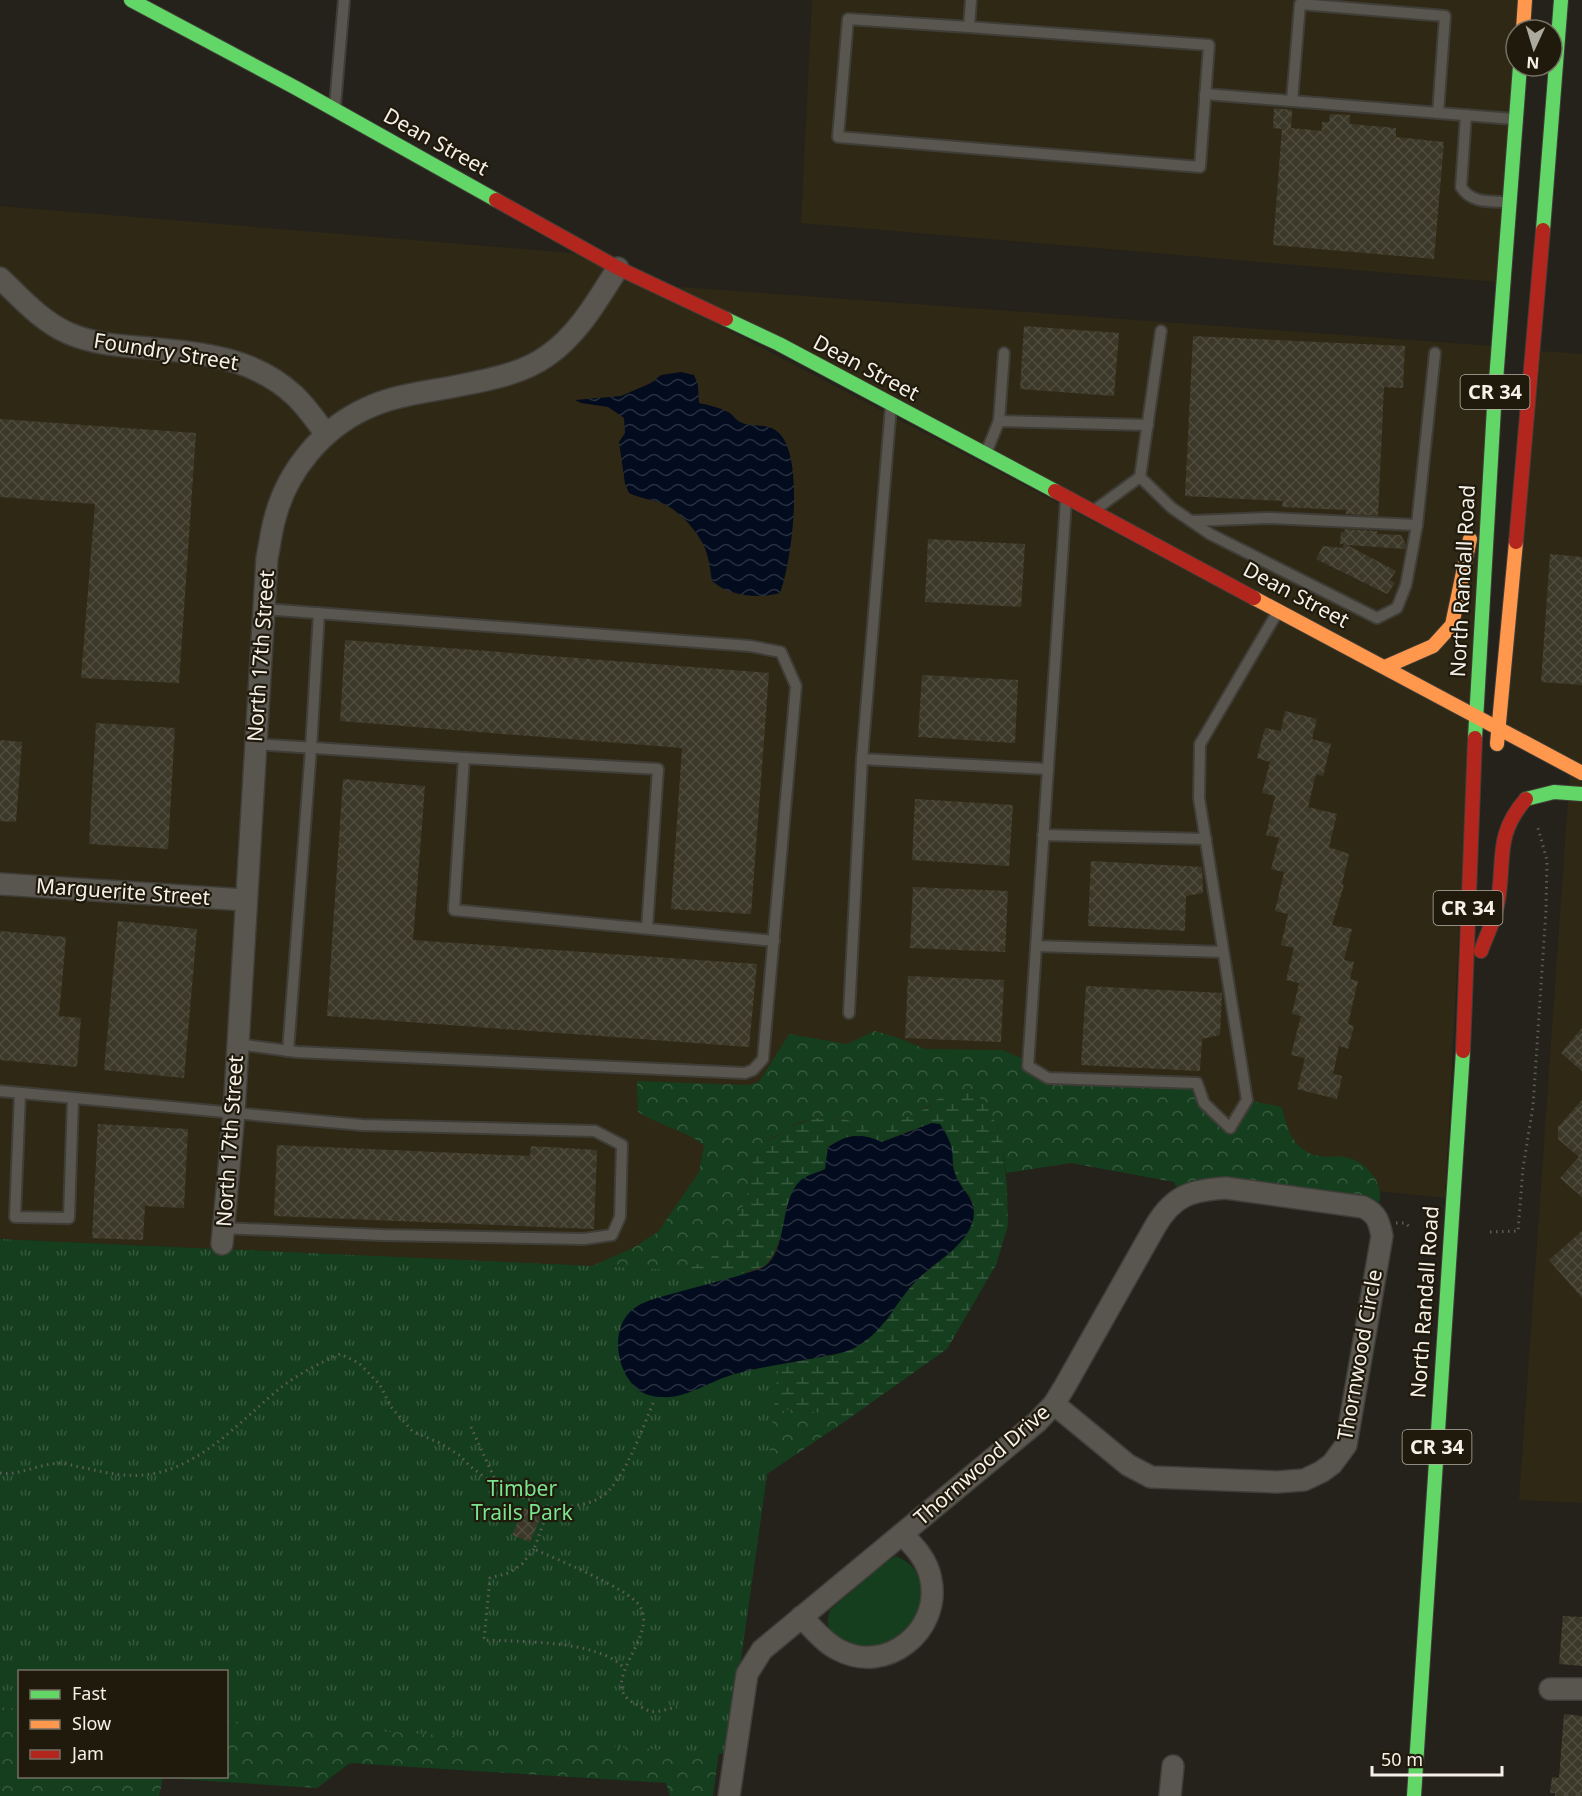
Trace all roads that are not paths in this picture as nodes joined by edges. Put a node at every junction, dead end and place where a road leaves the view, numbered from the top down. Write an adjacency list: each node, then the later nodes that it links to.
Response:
1 (131, 0): 11 (main road, Dean Street)
2 (344, 0): 11 (lane)
3 (971, 0): 7 (lane)
4 (1525, 0): 6 (main road)
5 (1561, 0): 37 (main road, CR 34)
6 (1524, 18)
7 (969, 27): 9 (lane); 9 (lane)
8 (1519, 78): 14 (main road, North Randall Road / CR 34)
9 (1206, 94): 10 (lane)
10 (1292, 101): 12 (lane); 12 (lane)
11 (334, 110): 16 (main road, Dean Street)
12 (1438, 113): 13 (lane)
13 (1466, 115): 14 (lane); 15 (lane)
14 (1516, 119): 15 (main road, North Randall Road / CR 34)
15 (1511, 202): 22 (main road, North Randall Road / CR 34)
16 (618, 268): 21 (main road, Dean Street); 25 (street, North 17th Street)
17 (0, 278): 25 (street, Foundry Street)
18 (1161, 331): 24 (lane)
19 (1004, 353): 23 (lane)
20 (1435, 353): 31 (lane)
21 (891, 405): 26 (main road, Dean Street); 41 (lane)
22 (1494, 407): 35 (main road); 36 (main road, North Randall Road / CR 34)
23 (999, 421): 24 (lane); 26 (lane)
24 (1148, 425): 27 (lane)
25 (326, 434): 32 (street, North 17th Street)
26 (985, 454): 28 (main road, Dean Street)
27 (1140, 477): 29 (lane); 30 (lane)
28 (1066, 497): 29 (main road, Dean Street); 43 (lane)
29 (1093, 511): 33 (main road, Dean Street)
30 (1191, 521): 31 (lane); 31 (lane)
31 (1417, 525)
32 (264, 609): 34 (lane); 38 (street, North 17th Street)
33 (1279, 610): 35 (main road, Dean Street); 47 (lane)
34 (319, 613): 39 (lane); 52 (lane)
35 (1385, 667): 36 (main road, Dean Street)
36 (1476, 718): 37 (main road, Dean Street); 62 (main road, North Randall Road / CR 34)
37 (1498, 727): 42 (main road, CR 34); 44 (main road, Dean Street)
38 (255, 744): 39 (lane); 50 (street, North 17th Street)
39 (311, 748): 40 (lane); 58 (lane)
40 (464, 758): 51 (lane); 51 (lane)
41 (862, 759): 43 (lane); 56 (lane)
42 (1496, 762)
43 (1048, 769): 46 (lane)
44 (1582, 773)
45 (1582, 794): 54 (main road, North Randall Road / CR 34)
46 (1043, 835): 47 (lane); 53 (lane)
47 (1206, 840): 55 (lane)
48 (0, 884): 50 (street, Marguerite Street)
49 (1485, 892): 54 (main road, North Randall Road / CR 34)
50 (245, 900): 57 (street, North 17th Street)
51 (647, 928): 52 (lane)
52 (774, 941): 58 (lane)
53 (1036, 946): 55 (lane); 55 (lane)
54 (1481, 951): 62 (main road, North Randall Road / CR 34)
55 (1223, 952)
56 (849, 1013)
57 (237, 1044): 58 (lane); 63 (street, North 17th Street)
58 (288, 1051)
59 (0, 1091): 60 (lane)
60 (20, 1093): 61 (lane); 61 (lane)
61 (73, 1098): 63 (lane)
62 (1461, 1098): 74 (main road, North Randall Road / CR 34)
63 (234, 1113): 65 (street, North 17th Street); 65 (lane)
64 (1379, 1223): 66 (street, Thornwood Drive); 66 (street, Thornwood Circle)
65 (223, 1236)
66 (1054, 1404): 67 (street, Thornwood Drive)
67 (902, 1534): 68 (street, Thornwood Drive); 68 (street)
68 (801, 1617): 72 (street, Thornwood Drive)
69 (1551, 1689): 70 (street)
70 (1582, 1689)
71 (1173, 1766): 73 (street)
72 (729, 1796)
73 (1170, 1796)
74 (1414, 1796)

